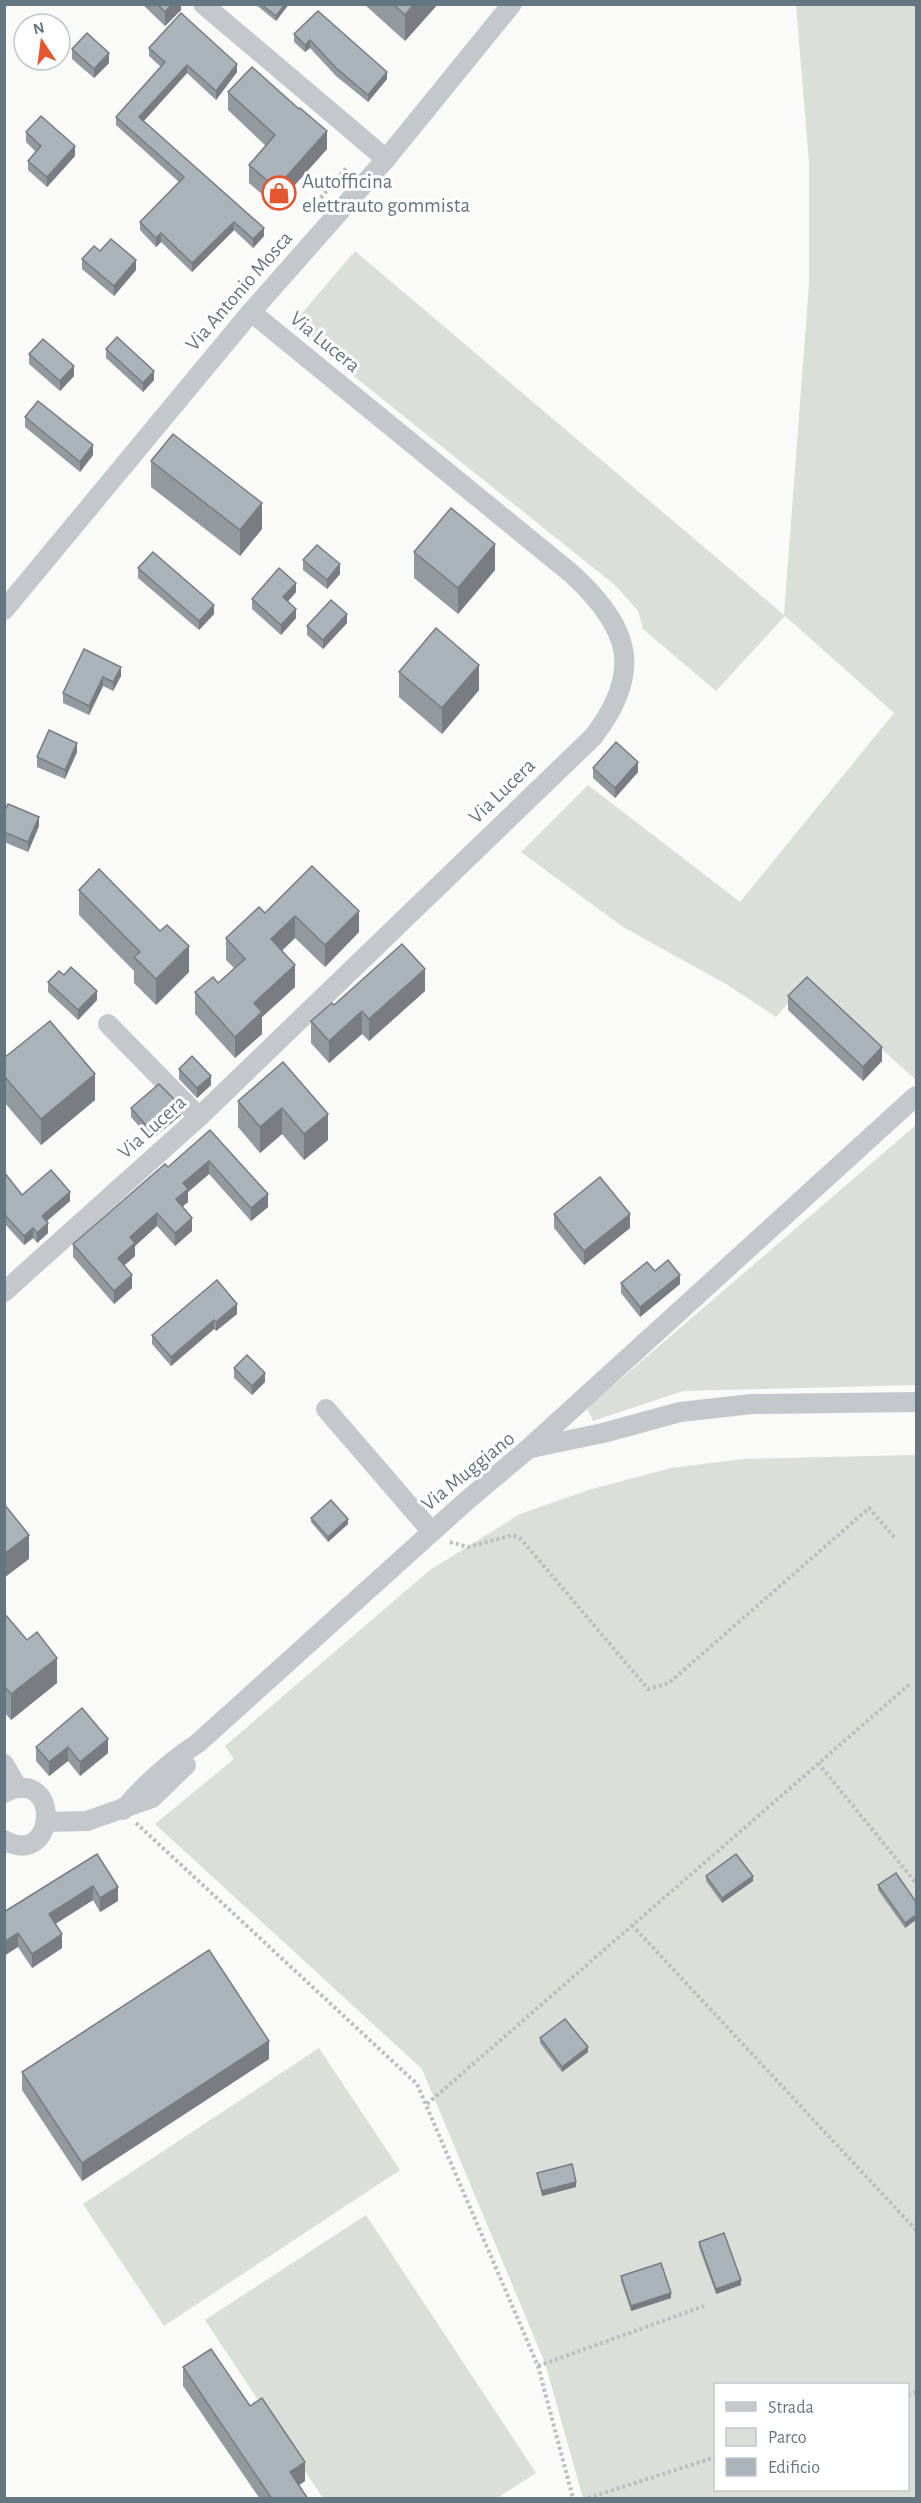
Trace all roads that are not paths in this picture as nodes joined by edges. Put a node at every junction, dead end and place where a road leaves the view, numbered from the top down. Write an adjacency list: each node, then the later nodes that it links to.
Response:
1 (203, 4): 3 (street)
2 (512, 4): 3 (street, Via Antonio Mosca)
3 (386, 159): 4 (street, Via Antonio Mosca)
4 (250, 312): 5 (street, Via Antonio Mosca); 8 (street, Via Lucera)
5 (4, 610)
6 (108, 1024): 8 (street)
7 (916, 1096): 12 (street)
8 (199, 1117): 9 (street, Via Lucera)
9 (4, 1292)
10 (916, 1402): 12 (street, Via Muggiano)
11 (326, 1409): 13 (street)
12 (528, 1449): 13 (street, Via Muggiano)
13 (432, 1532): 16 (street, Via Muggiano)
14 (4, 1764): 15 (street)
15 (11, 1791): 16 (street)
16 (47, 1822): 17 (street)
17 (6, 1842)

